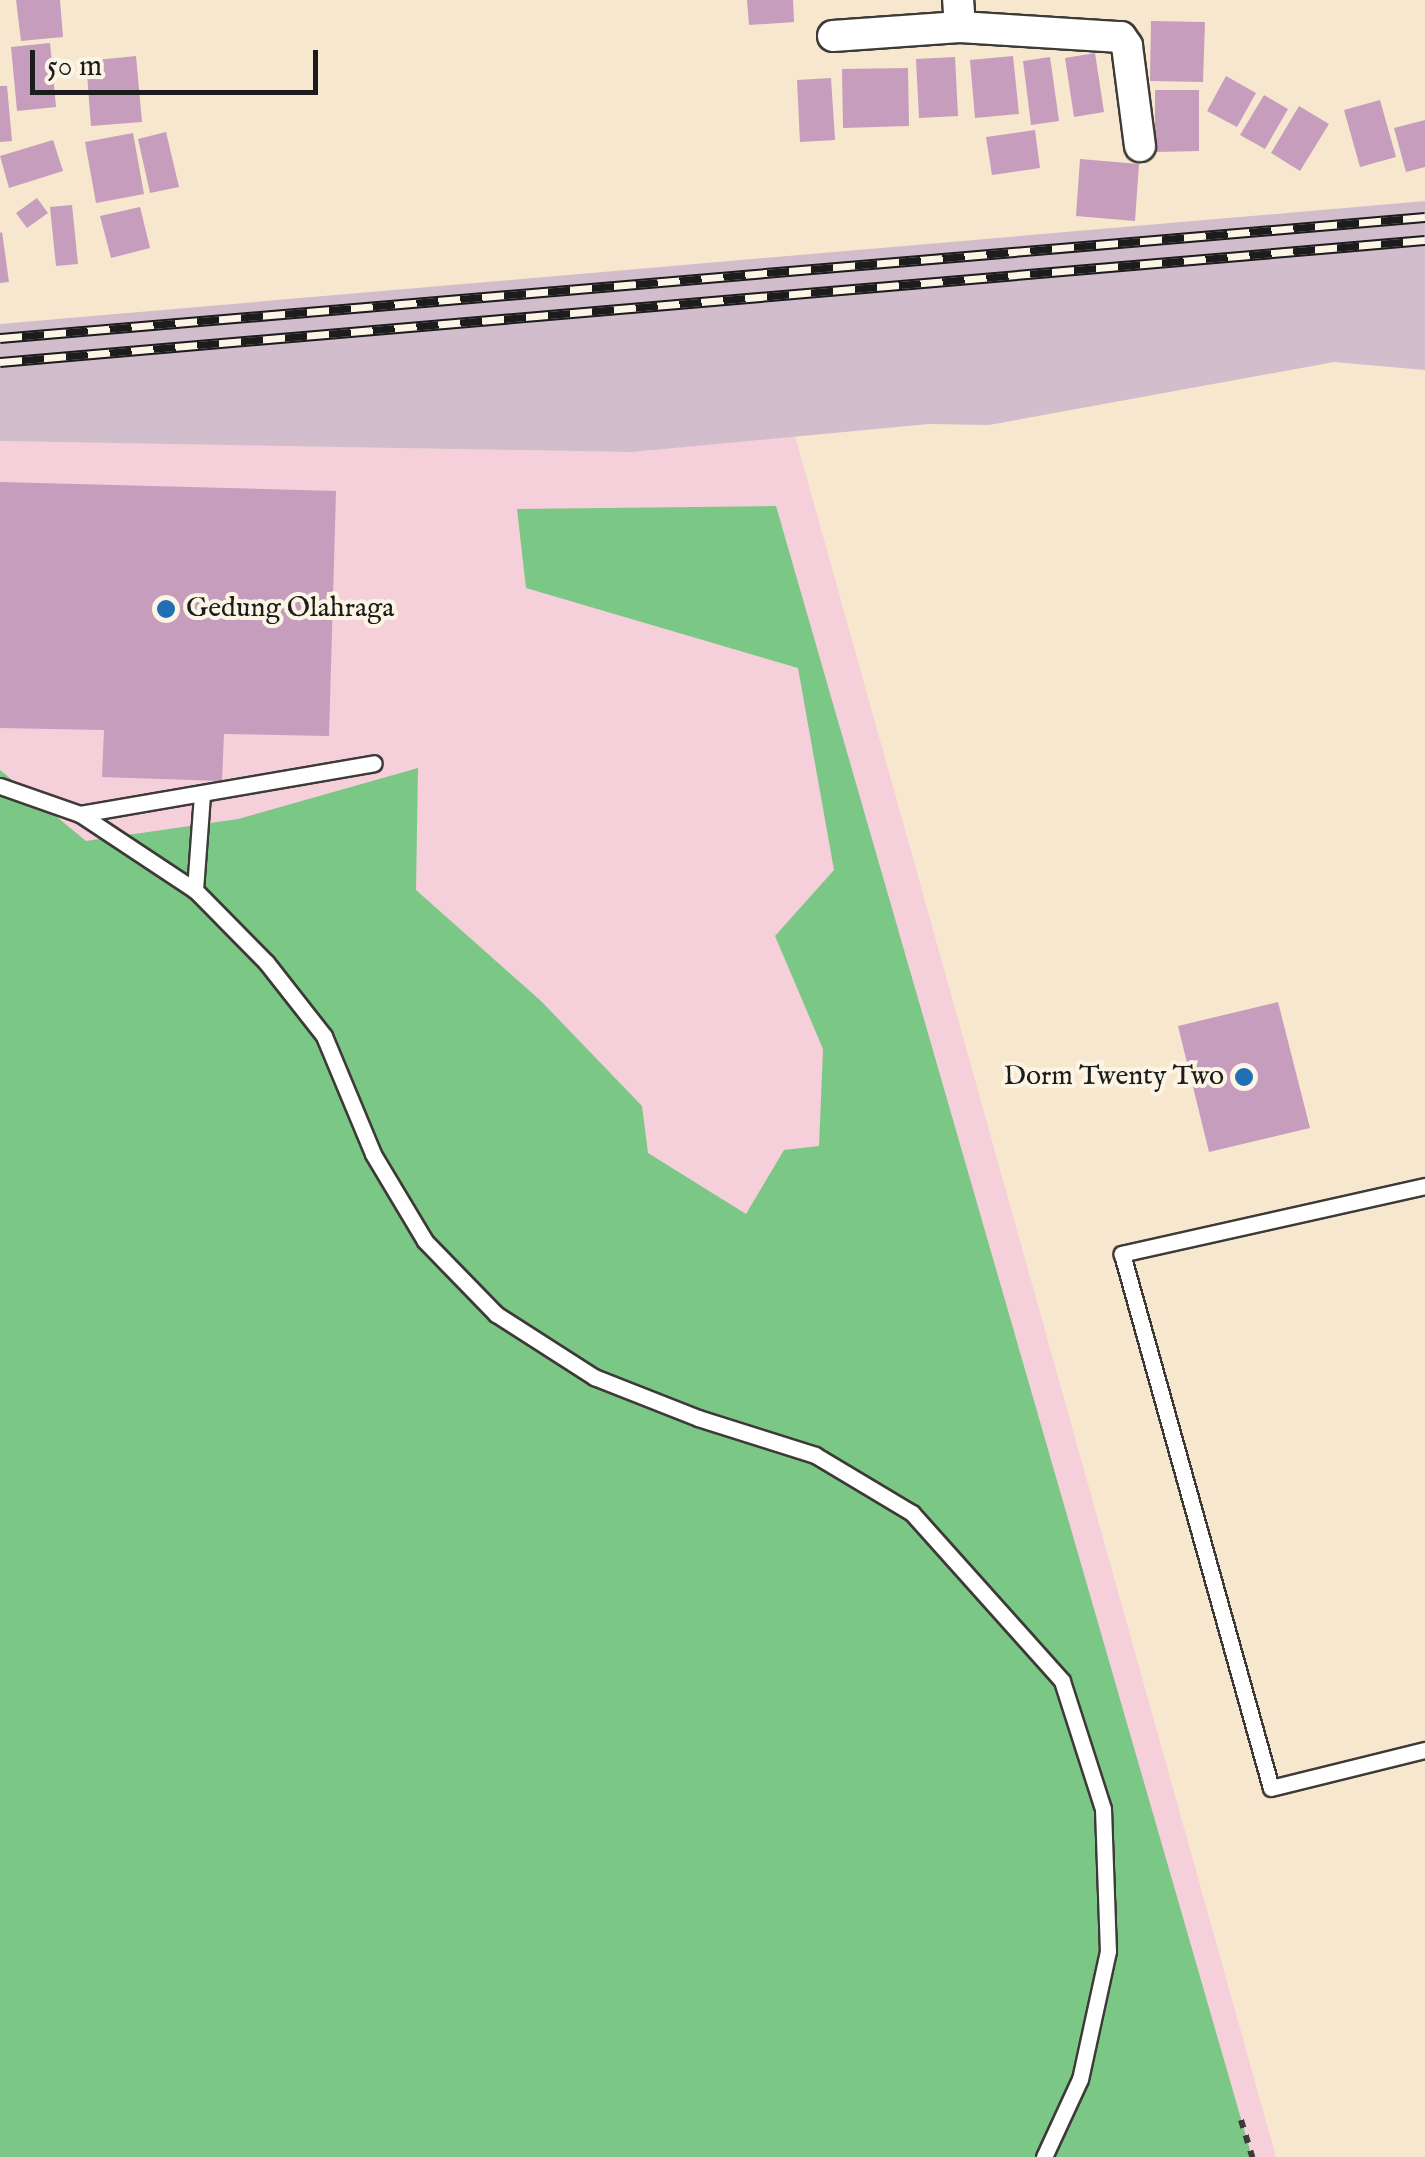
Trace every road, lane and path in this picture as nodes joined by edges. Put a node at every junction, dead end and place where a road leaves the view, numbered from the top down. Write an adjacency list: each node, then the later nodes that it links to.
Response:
1 (959, 14): 2 (street); 3 (street)
2 (834, 36)
3 (1140, 146)
4 (374, 763): 6 (lane)
5 (0, 786): 7 (lane)
6 (202, 795): 7 (lane); 8 (lane)
7 (80, 814): 8 (lane)
8 (196, 890): 12 (lane)
9 (1425, 1186): 10 (lane)
10 (1425, 1750)
11 (1242, 2120): 13 (path)
12 (1044, 2157)
13 (1252, 2157)

